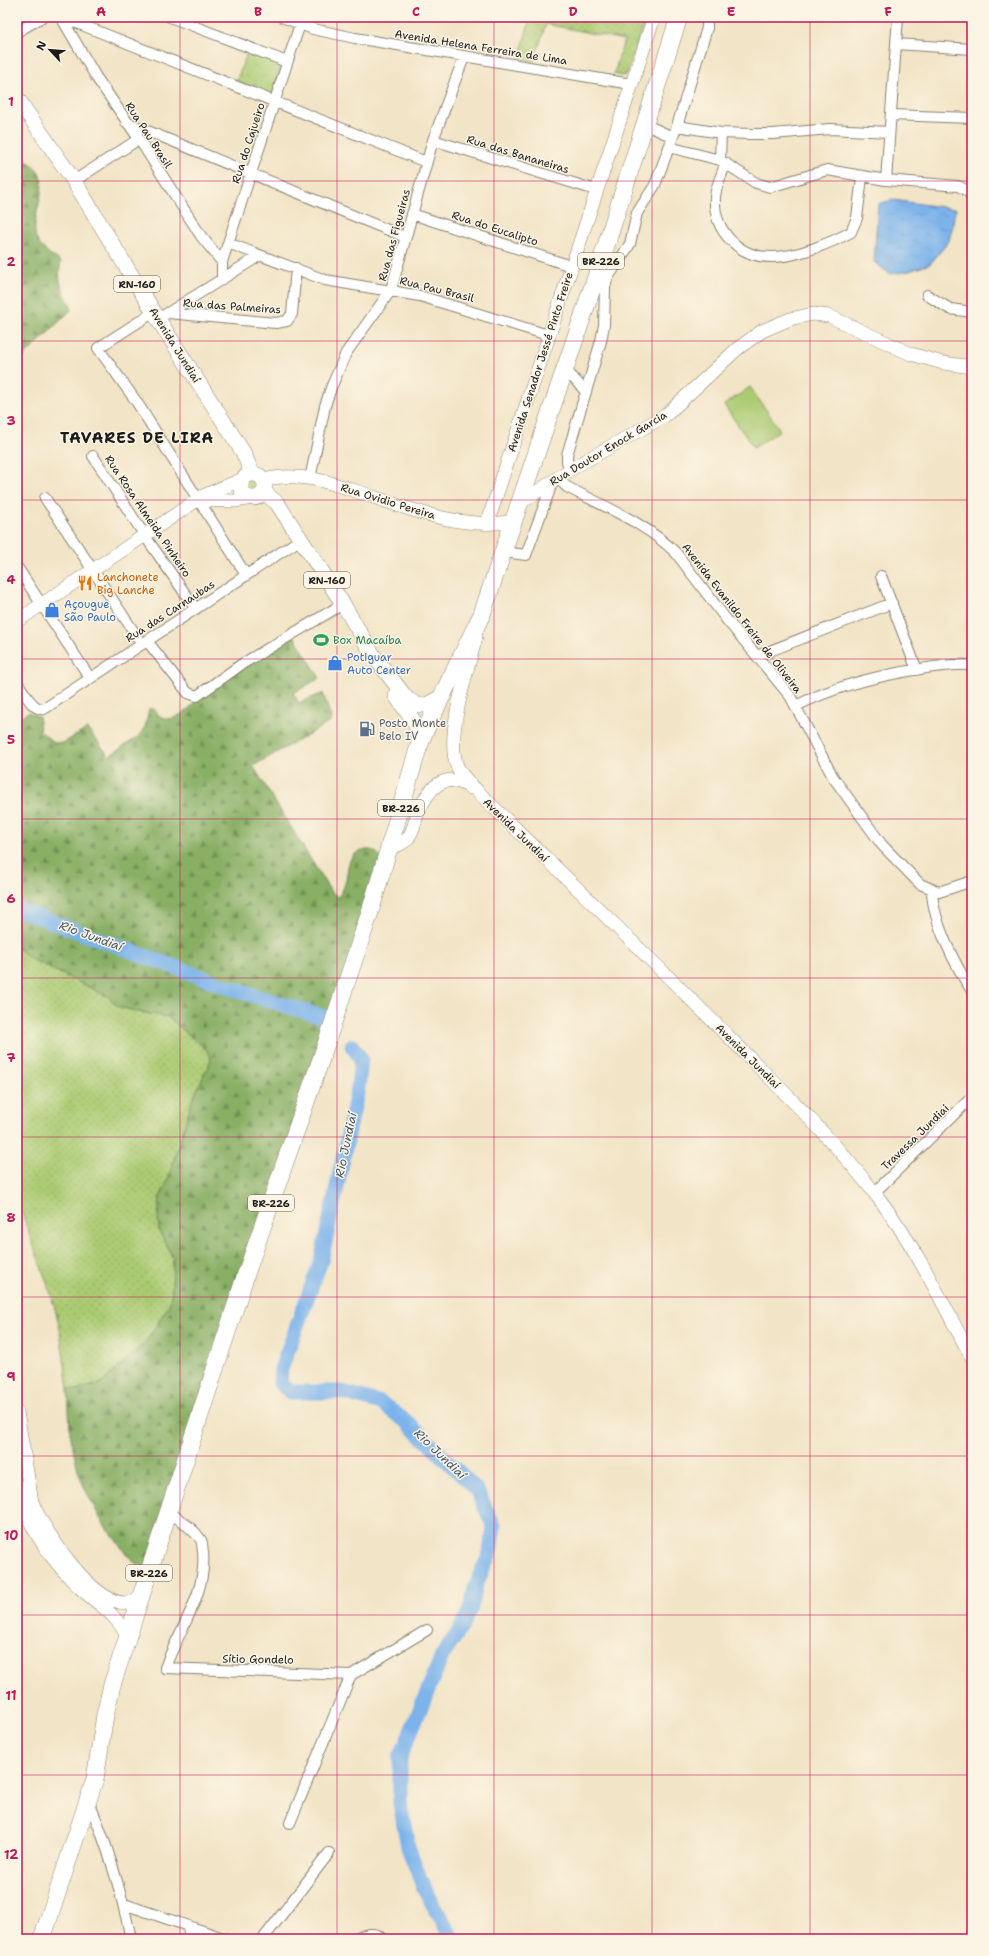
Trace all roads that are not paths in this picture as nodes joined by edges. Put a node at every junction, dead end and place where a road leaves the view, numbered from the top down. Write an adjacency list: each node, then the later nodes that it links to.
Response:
1 (42, 17): 10 (street)
2 (61, 17): 17 (street); 20 (street, Rua Pau Brasil)
3 (170, 17): 14 (street)
4 (282, 17): 9 (street, Avenida Helena Ferreira de Lima)
5 (654, 17): 15 (street, Avenida Senador Jessé Pinto Freire)
6 (679, 17): 21 (highway, BR-226)
7 (707, 17): 22 (street)
8 (898, 17): 11 (street)
9 (301, 20): 13 (street, Avenida Helena Ferreira de Lima); 14 (street, Rua do Cajueiro)
10 (17, 32)
11 (896, 44): 12 (street); 18 (street)
12 (972, 49)
13 (464, 57): 15 (street, Avenida Helena Ferreira de Lima); 27 (street, Rua das Figueiras)
14 (287, 62): 17 (street, Rua do Cajueiro)
15 (631, 84): 36 (street, Avenida Senador Jessé Pinto Freire)
16 (17, 98): 34 (main road, Avenida Jundiaí / RN-160)
17 (274, 101): 30 (street); 31 (street, Rua do Cajueiro)
18 (891, 115): 19 (street); 23 (street)
19 (972, 118)
20 (126, 122): 26 (street, Rua Pau Brasil); 31 (street)
21 (646, 125): 25 (street); 45 (highway, BR-226)
22 (677, 126): 24 (street); 25 (street)
23 (890, 132): 24 (street); 33 (street)
24 (722, 133): 29 (street)
25 (673, 137): 28 (street)
26 (139, 139): 34 (street); 41 (street, Rua Pau Brasil)
27 (433, 140): 30 (street, Rua das Figueiras); 36 (street, Rua das Bananeiras)
28 (669, 148): 29 (street); 45 (street)
29 (723, 161): 32 (street); 32 (street)
30 (426, 162): 37 (street, Rua das Figueiras)
31 (251, 173): 38 (street); 39 (street, Rua do Cajueiro)
32 (862, 177): 33 (street)
33 (886, 180): 35 (street)
34 (74, 181): 49 (main road, Avenida Jundiaí / RN-160)
35 (970, 189)
36 (596, 190): 42 (street, Avenida Senador Jessé Pinto Freire)
37 (412, 214): 38 (street, Rua das Figueiras); 42 (street, Rua do Eucalipto)
38 (405, 237): 46 (street, Rua das Figueiras)
39 (228, 243): 40 (street, Rua Pau Brasil); 41 (street, Rua do Cajueiro)
40 (259, 256): 43 (street, Rua Pau Brasil); 44 (street)
41 (222, 262): 44 (street, Rua do Cajueiro)
42 (571, 266): 50 (street, Avenida Senador Jessé Pinto Freire)
43 (296, 268): 46 (street, Rua Pau Brasil); 49 (street, Rua das Palmeiras)
44 (222, 278): 49 (street)
45 (600, 281): 52 (highway, BR-226); 53 (street)
46 (391, 290): 50 (street, Rua Pau Brasil); 56 (street, Rua das Figueiras)
47 (927, 295): 48 (street)
48 (972, 312)
49 (160, 315): 58 (main road, Avenida Jundiaí / RN-160); 60 (street)
50 (548, 335): 63 (street, Avenida Senador Jessé Pinto Freire)
51 (972, 367): 55 (street, Rua Doutor Enock Garcia)
52 (565, 369): 53 (street); 61 (highway, BR-226)
53 (586, 392): 55 (street)
54 (93, 456): 64 (street, Rua Rosa Almeida Pinheiro)
55 (571, 469): 57 (street, Rua Doutor Enock Garcia)
56 (310, 479): 58 (street, Rua Ovidio Pereira); 63 (street, Rua Ovidio Pereira)
57 (555, 480): 61 (street, Rua Doutor Enock Garcia); 66 (street); 78 (street, Avenida Evanildo Freire de Oliveira)
58 (255, 484): 60 (street); 60 (street); 65 (main road, Avenida Jundiaí / RN-160)
59 (45, 498): 68 (street)
60 (198, 500): 64 (street); 69 (street)
61 (519, 504): 62 (highway, BR-226)
62 (513, 521): 63 (street, Rua Ovidio Pereira); 66 (highway, BR-226)
63 (487, 524)
64 (145, 536): 68 (street); 74 (street, Rua Rosa Almeida Pinheiro)
65 (301, 539): 69 (street, Rua das Carnaubas); 72 (main road, Avenida Jundiaí / RN-160)
66 (503, 552): 75 (highway, BR-226)
67 (17, 567): 73 (street)
68 (93, 571): 73 (street); 77 (street)
69 (246, 576): 74 (street, Rua das Carnaubas)
70 (881, 576): 71 (street)
71 (892, 603): 78 (street); 80 (street)
72 (343, 604): 77 (street); 81 (main road, Avenida Jundiaí / RN-160)
73 (42, 605): 76 (street); 82 (street)
74 (196, 609): 77 (street, Rua das Carnaubas)
75 (482, 614): 84 (highway, BR-226); 87 (street, Avenida Jundiaí)
76 (17, 621)
77 (144, 642): 82 (street, Rua das Carnaubas)
78 (757, 656): 85 (street, Avenida Evanildo Freire de Oliveira)
79 (972, 665): 80 (street)
80 (917, 670): 85 (street)
81 (385, 672): 84 (main road, Avenida Jundiaí / RN-160); 86 (main road, Avenida Jundiaí / RN-160)
82 (90, 678): 83 (street, Rua das Carnaubas)
83 (17, 682)
84 (441, 697): 86 (highway, BR-226)
85 (796, 706): 90 (street, Avenida Evanildo Freire de Oliveira)
86 (421, 742): 88 (highway, BR-226)
87 (478, 792): 88 (street, Avenida Jundiaí); 93 (street, Avenida Jundiaí)
88 (389, 848): 97 (highway, BR-226)
89 (972, 881): 90 (street)
90 (932, 890): 91 (street)
91 (972, 991)
92 (972, 1098): 93 (street, Travessa Jundiai)
93 (874, 1193): 94 (street, Avenida Jundiaí)
94 (972, 1358)
95 (17, 1412): 99 (street)
96 (17, 1486): 99 (street)
97 (168, 1512): 98 (highway, BR-226); 102 (street, Sítio Gondelo)
98 (142, 1597): 99 (street); 101 (highway, BR-226)
99 (107, 1602): 101 (street)
100 (427, 1630): 102 (street)
101 (128, 1638): 103 (highway, BR-226)
102 (351, 1675): 104 (street)
103 (88, 1800): 106 (street); 108 (highway, BR-226)
104 (290, 1823)
105 (329, 1853): 112 (street)
106 (124, 1904): 107 (street); 109 (street)
107 (188, 1927): 110 (street); 111 (street)
108 (42, 1939)
109 (131, 1939)
110 (190, 1939)
111 (226, 1939)
112 (263, 1939)
113 (351, 1939): 114 (street)
114 (382, 1939)

